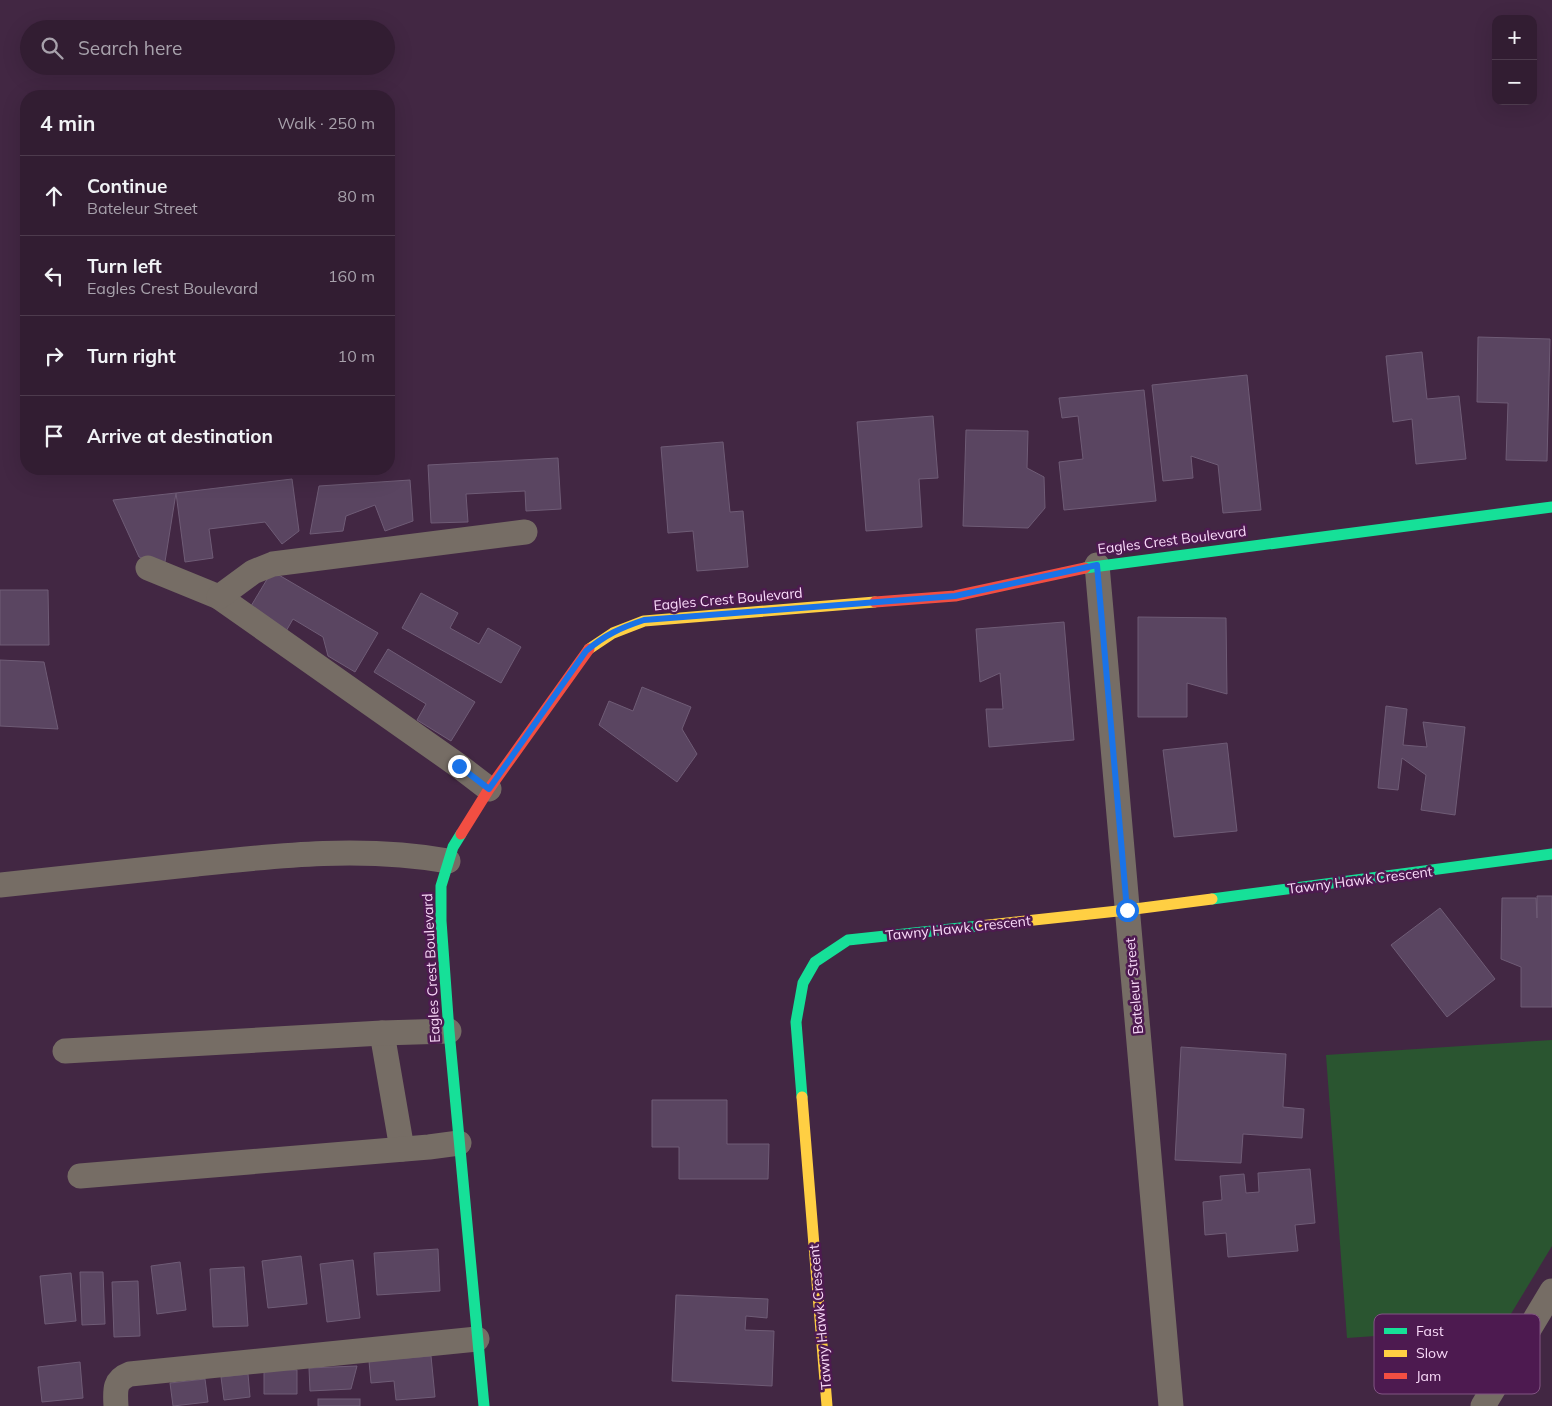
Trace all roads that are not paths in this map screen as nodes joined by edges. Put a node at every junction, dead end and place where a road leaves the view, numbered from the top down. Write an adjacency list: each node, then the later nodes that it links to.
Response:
1 (1552, 507): 3 (street, Eagles Crest Boulevard)
2 (525, 532): 5 (street)
3 (1097, 565): 6 (street, Eagles Crest Boulevard); 10 (street, Bateleur Street)
4 (148, 568): 5 (street)
5 (219, 597): 6 (street)
6 (489, 789): 8 (street, Eagles Crest Boulevard)
7 (1552, 854): 10 (street, Tawny Hawk Crescent)
8 (448, 861): 9 (street); 11 (street, Eagles Crest Boulevard)
9 (0, 885)
10 (1127, 910): 23 (street, Tawny Hawk Crescent); 24 (street, Bateleur Street)
11 (449, 1031): 12 (street); 14 (street, Eagles Crest Boulevard)
12 (382, 1033): 13 (street); 15 (street)
13 (64, 1051)
14 (459, 1143): 15 (street); 19 (street, Eagles Crest Boulevard)
15 (402, 1149): 16 (street)
16 (80, 1176)
17 (1552, 1291): 18 (street)
18 (1538, 1314)
19 (477, 1339): 21 (street); 22 (street, Eagles Crest Boulevard)
20 (1490, 1394): 25 (street)
21 (116, 1406)
22 (484, 1406)
23 (827, 1406)
24 (1171, 1406)
25 (1483, 1406)

